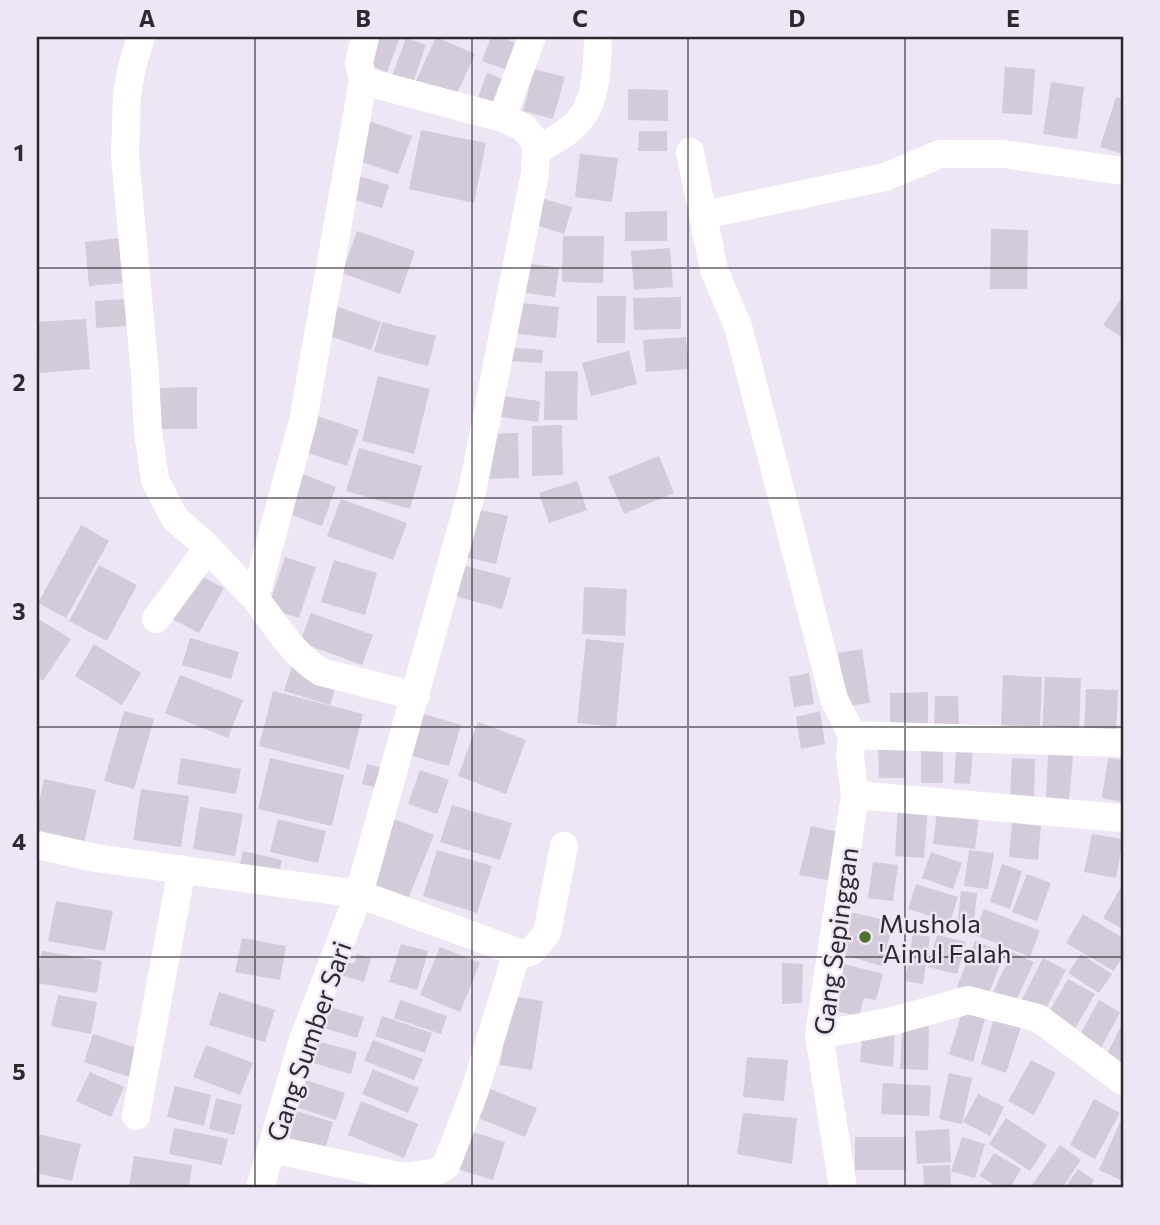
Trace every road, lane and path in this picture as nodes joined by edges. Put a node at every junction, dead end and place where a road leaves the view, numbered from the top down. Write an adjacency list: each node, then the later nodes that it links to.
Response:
1 (141, 37): 11 (street)
2 (365, 37): 5 (street)
3 (532, 37): 6 (street)
4 (598, 45): 7 (street)
5 (363, 81): 6 (street); 12 (street)
6 (502, 118): 7 (street)
7 (536, 150): 14 (street, Gang Sumber Sari)
8 (690, 152): 10 (street)
9 (1123, 171): 10 (street)
10 (703, 215): 15 (street)
11 (208, 548): 12 (street); 13 (street)
12 (255, 598): 14 (street)
13 (156, 619)
14 (416, 696): 22 (street, Gang Sumber Sari)
15 (852, 735): 16 (street); 17 (street, Gang Sepinggan)
16 (1123, 743)
17 (855, 795): 18 (street); 24 (street, Gang Sepinggan)
18 (1122, 818)
19 (37, 845): 21 (street)
20 (564, 846): 23 (street)
21 (182, 869): 22 (street); 26 (street)
22 (359, 894): 23 (street); 27 (street, Gang Sumber Sari)
23 (517, 952): 28 (street)
24 (819, 1035): 25 (street); 30 (street, Gang Sepinggan)
25 (1123, 1081)
26 (136, 1116)
27 (271, 1149): 28 (street); 29 (street, Gang Sumber Sari)
28 (403, 1183)
29 (260, 1188)
30 (842, 1188)

